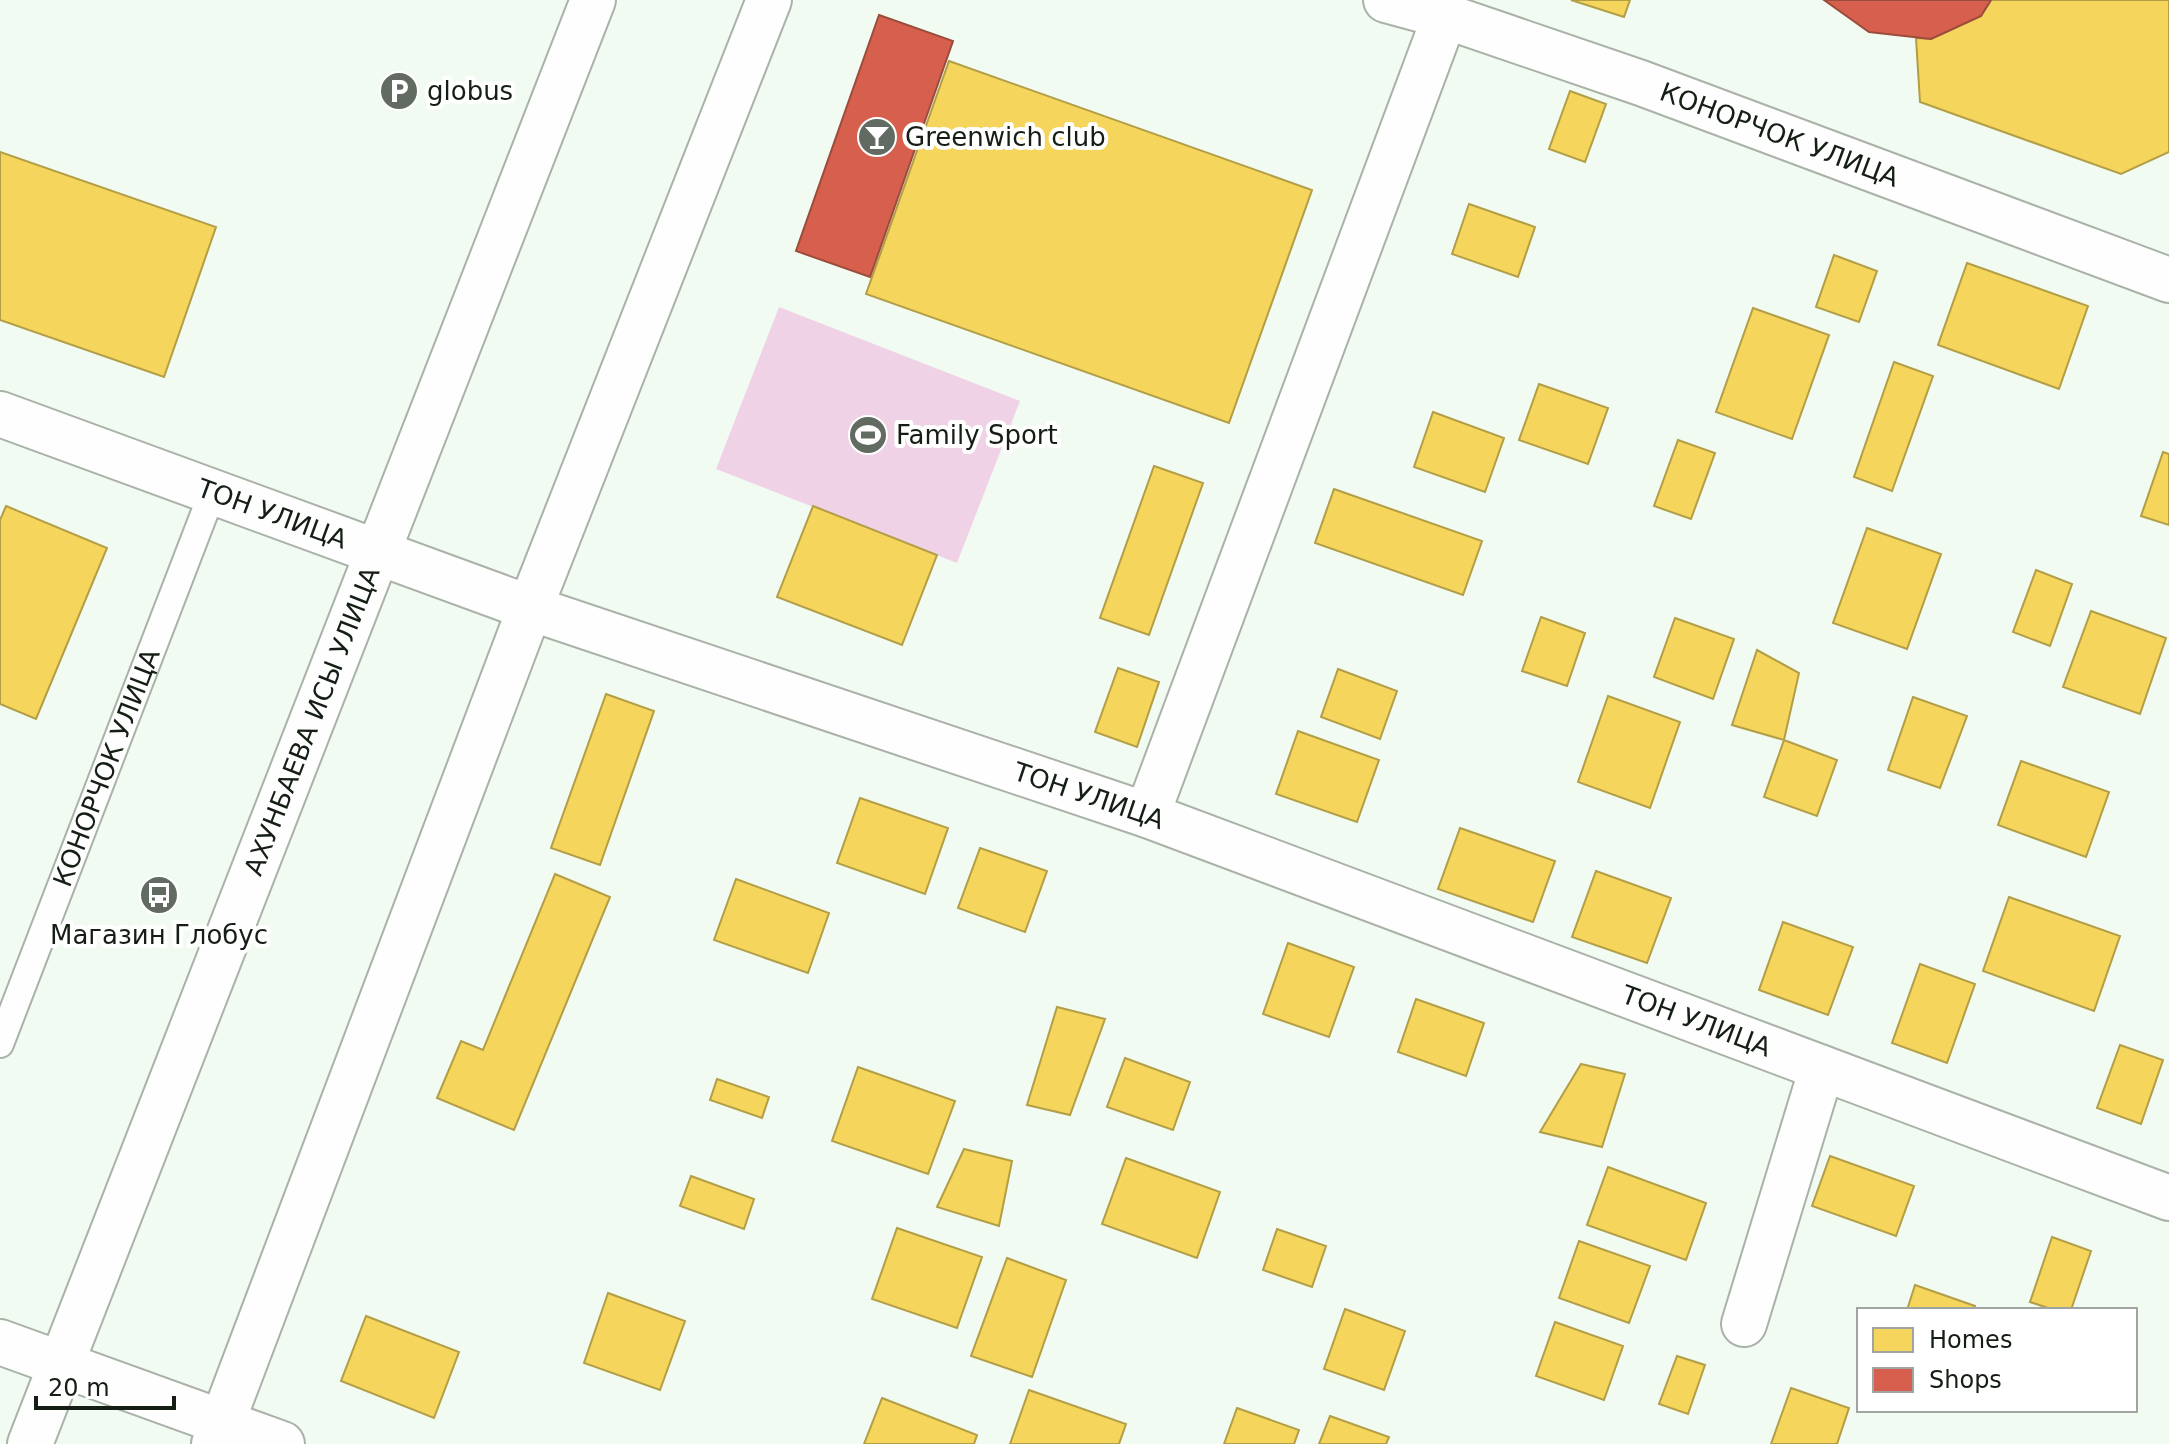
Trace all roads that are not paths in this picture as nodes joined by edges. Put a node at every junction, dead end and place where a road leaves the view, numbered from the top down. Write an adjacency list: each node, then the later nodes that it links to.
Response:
1 (593, 0): 8 (street, АХУНБАЕВА ИСЫ УЛИЦА)
2 (769, 0): 9 (street)
3 (1386, 0): 4 (street, КОНОРЧОК УЛИЦА)
4 (1445, 16): 5 (street, КОНОРЧОК УЛИЦА); 10 (street)
5 (2169, 280)
6 (0, 414): 7 (street, ТОН УЛИЦА)
7 (213, 491): 8 (street, ТОН УЛИЦА); 11 (lane, КОНОРЧОК УЛИЦА)
8 (378, 551): 9 (street, ТОН УЛИЦА); 16 (street, АХУНБАЕВА ИСЫ УЛИЦА)
9 (530, 608): 10 (street, ТОН УЛИЦА); 17 (street)
10 (1147, 815): 12 (street, ТОН УЛИЦА)
11 (0, 1044)
12 (1822, 1068): 13 (street, ТОН УЛИЦА); 14 (street)
13 (2169, 1198)
14 (1744, 1324)
15 (0, 1342): 16 (street)
16 (62, 1363): 17 (street); 18 (street, АХУНБАЕВА ИСЫ УЛИЦА)
17 (218, 1433): 19 (street)
18 (30, 1444)
19 (282, 1444)

